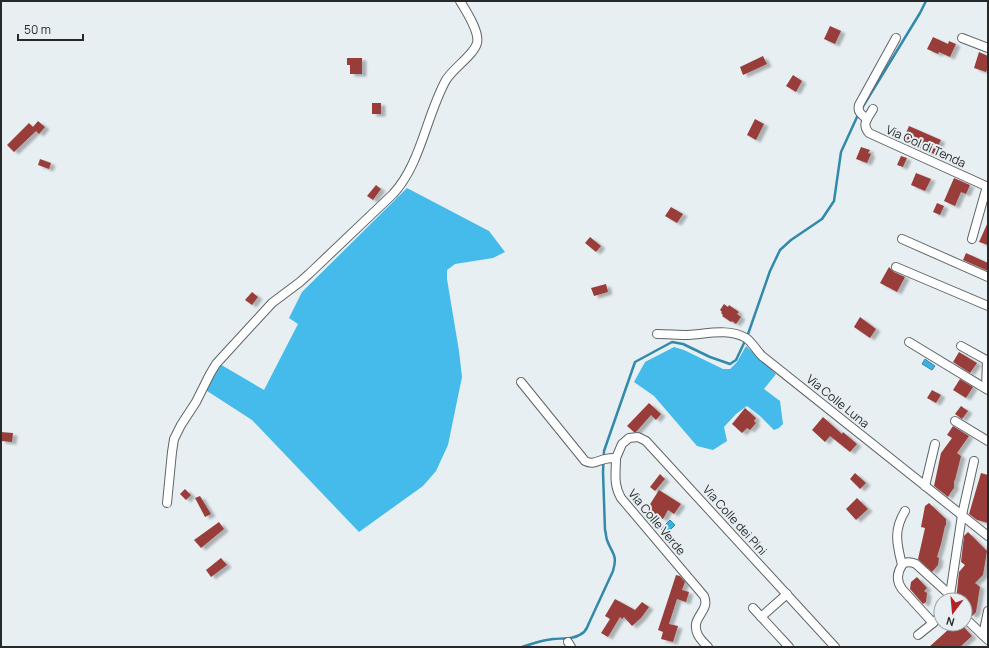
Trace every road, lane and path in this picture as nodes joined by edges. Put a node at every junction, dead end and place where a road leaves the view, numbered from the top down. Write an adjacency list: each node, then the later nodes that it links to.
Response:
1 (460, 1): 25 (street)
2 (896, 38): 6 (street, Via Col di Tenda)
3 (962, 38): 4 (street)
4 (988, 48)
5 (873, 109): 6 (street)
6 (867, 119): 7 (street, Via Col di Tenda)
7 (987, 187): 8 (street)
8 (972, 239)
9 (902, 240): 11 (street)
10 (896, 267): 12 (street)
11 (988, 277)
12 (988, 306)
13 (657, 334): 24 (street, Via Colle Luna)
14 (909, 342): 18 (street)
15 (961, 346): 16 (street)
16 (987, 360): 18 (street)
17 (521, 382): 22 (street)
18 (987, 389)
19 (955, 421): 20 (street)
20 (988, 441)
21 (935, 444): 24 (street)
22 (608, 459): 32 (street, Via Colle dei Pini); 40 (street, Via Colle Verde)
23 (974, 461): 27 (street)
24 (925, 486): 27 (street, Via Colle Luna)
25 (167, 503)
26 (905, 511): 29 (street)
27 (962, 515): 28 (street, Via Colle Luna); 31 (street)
28 (988, 536)
29 (902, 565): 30 (street); 36 (street)
30 (945, 592)
31 (951, 592)
32 (787, 594): 35 (street); 42 (street, Via Colle dei Pini)
33 (752, 608): 35 (street)
34 (988, 611): 39 (street)
35 (761, 617): 41 (street)
36 (933, 623): 38 (street)
37 (973, 626): 39 (street)
38 (918, 635)
39 (985, 638)
40 (708, 647)
41 (789, 647)
42 (835, 647)

